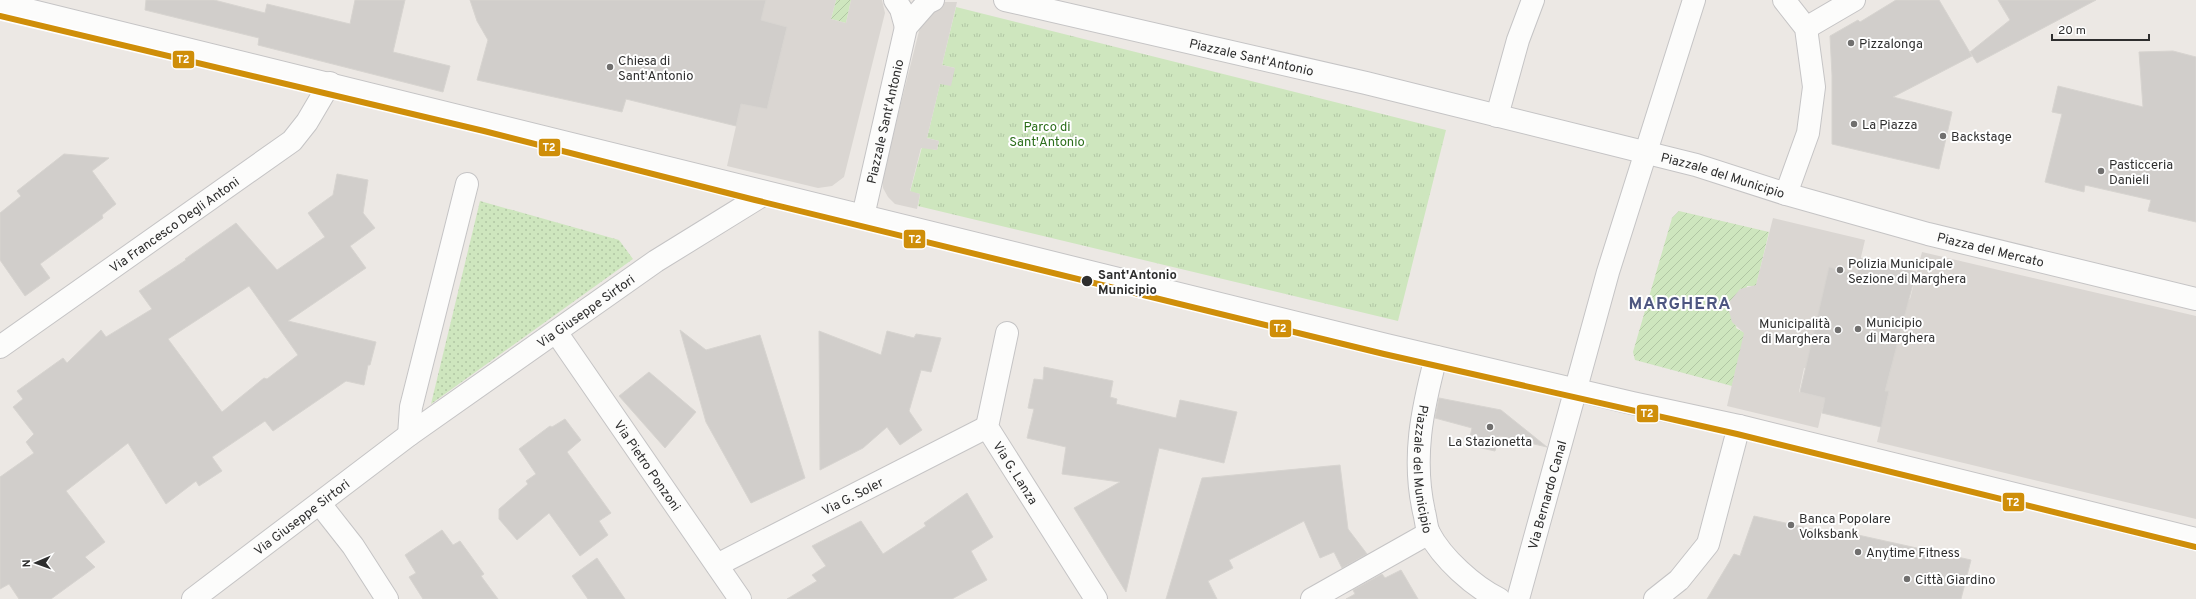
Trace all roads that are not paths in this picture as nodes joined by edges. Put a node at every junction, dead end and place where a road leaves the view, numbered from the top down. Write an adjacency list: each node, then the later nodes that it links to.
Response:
1 (895, 0): 9 (street)
2 (933, 0): 9 (street, Piazzale Sant'Antonio)
3 (1005, 0): 12 (street, Piazzale Sant'Antonio)
4 (1533, 0): 12 (street)
5 (1694, 0): 13 (street, Piazzale del Municipio)
6 (1784, 0): 10 (street)
7 (1854, 0): 10 (street)
8 (0, 3): 11 (street)
9 (906, 26): 17 (street, Piazzale Sant'Antonio)
10 (1806, 28): 16 (street, Piazzale del Municipio)
11 (330, 83): 15 (street); 21 (street, Via Francesco Degli Antoni)
12 (1497, 116): 13 (street, Piazzale del Municipio)
13 (1646, 154): 16 (street, Piazzale del Municipio); 23 (street, Piazzale del Municipio)
14 (467, 184): 26 (street)
15 (766, 193): 17 (street); 19 (street, Via Giuseppe Sirtori)
16 (1786, 194): 18 (street, Piazza del Mercato)
17 (863, 216): 22 (street)
18 (2196, 299)
19 (556, 332): 26 (street, Via Giuseppe Sirtori); 30 (street, Via Pietro Ponzoni)
20 (1007, 333): 25 (street, Via G. Lanza)
21 (0, 346)
22 (1436, 357): 23 (street); 28 (street, Piazzale del Municipio)
23 (1575, 390): 24 (street); 37 (street, Via Bernardo Canal)
24 (1739, 426): 29 (street); 38 (street)
25 (987, 427): 30 (street, Via G. Soler); 34 (street, Via G. Lanza)
26 (409, 435): 27 (street, Via Giuseppe Sirtori)
27 (320, 504): 31 (street, Via Giuseppe Sirtori); 32 (street)
28 (1429, 533): 35 (street); 36 (street, Piazzale del Municipio)
29 (2196, 539)
30 (717, 565): 33 (street, Via Pietro Ponzoni)
31 (194, 599)
32 (387, 599)
33 (740, 599)
34 (1096, 599)
35 (1312, 599)
36 (1499, 599)
37 (1518, 599)
38 (1655, 599)

